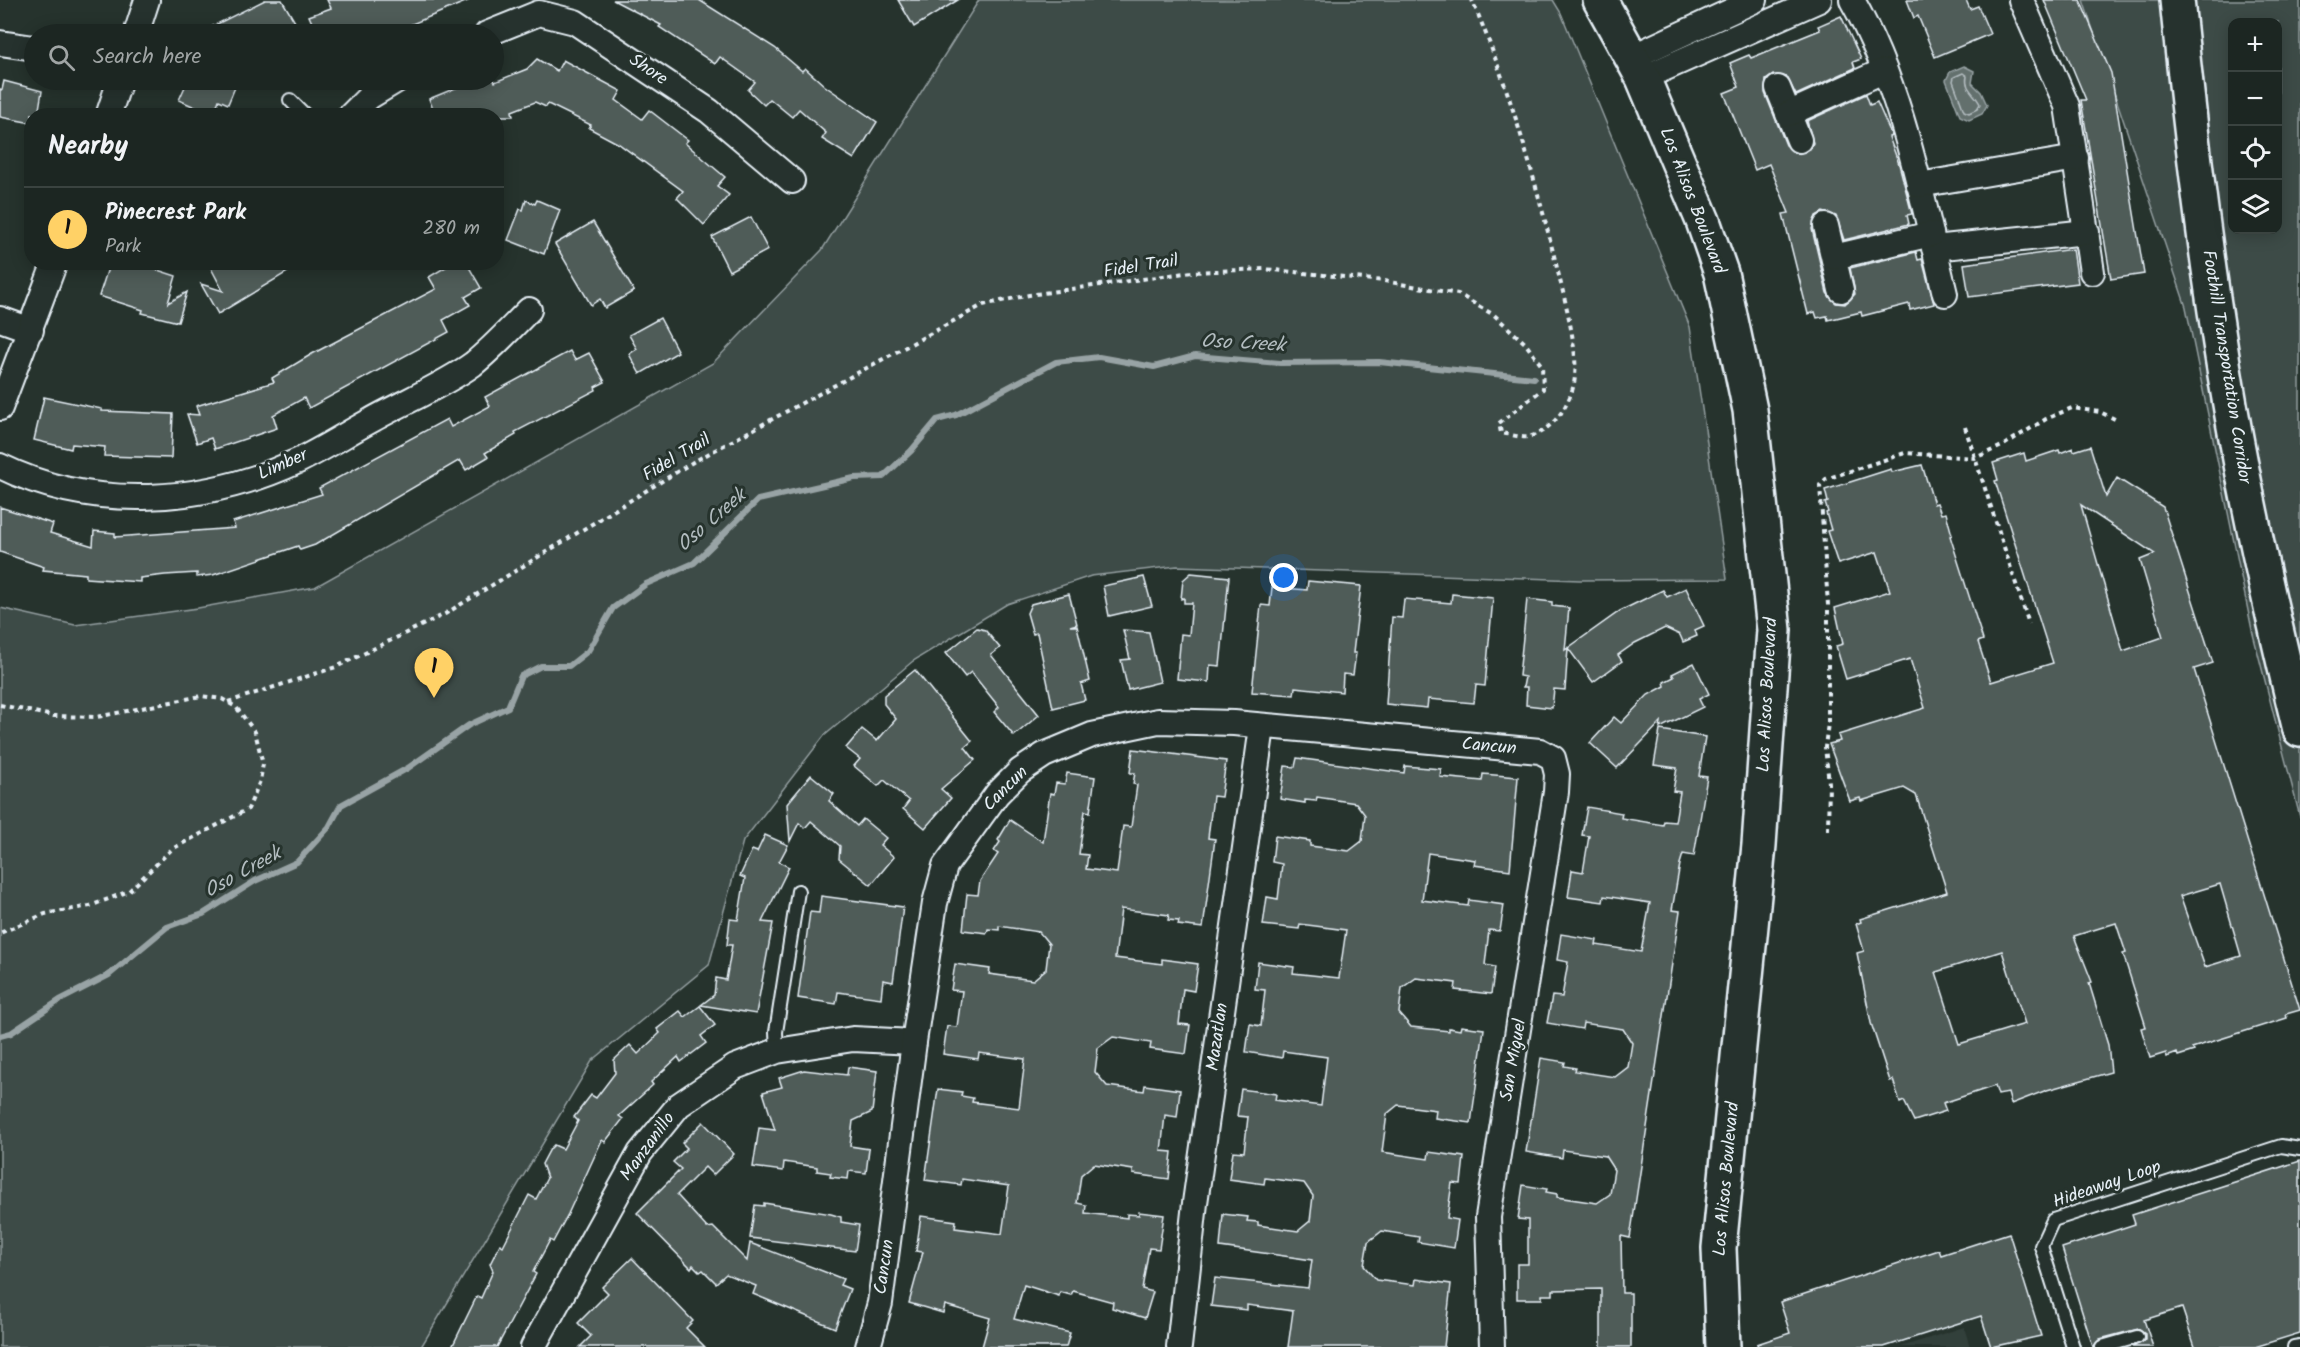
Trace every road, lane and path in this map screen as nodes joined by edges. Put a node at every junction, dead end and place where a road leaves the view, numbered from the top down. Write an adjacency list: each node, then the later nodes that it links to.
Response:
1 (147, 0): 9 (street)
2 (1472, 0): 44 (path, Fidel Trail)
3 (1600, 0): 13 (main road, Los Alisos Boulevard)
4 (1755, 0): 13 (street)
5 (1819, 0): 13 (street)
6 (1852, 0): 14 (street)
7 (2021, 0): 24 (street)
8 (2177, 0): 47 (main road, Foothill Transportation Corridor)
9 (139, 24)
10 (504, 27): 25 (street, Shore)
11 (0, 43): 12 (street)
12 (24, 47)
13 (1638, 68): 61 (main road, Los Alisos Boulevard)
14 (1883, 71): 22 (street); 26 (street)
15 (1778, 88): 22 (street)
16 (117, 90): 19 (street)
17 (381, 90): 21 (street)
18 (290, 100): 20 (lane)
19 (111, 108)
20 (298, 108)
21 (358, 108)
22 (1788, 114): 23 (street)
23 (1799, 140)
24 (2076, 158): 26 (street); 28 (street)
25 (792, 181)
26 (1919, 185): 29 (street)
27 (1826, 226): 30 (street)
28 (2087, 232): 29 (street); 32 (street)
29 (1933, 241): 30 (street); 34 (street)
30 (1834, 257): 33 (street)
31 (53, 270): 37 (street)
32 (2092, 272)
33 (1842, 290)
34 (1945, 294)
35 (529, 310): 42 (street, Limber)
36 (0, 319): 37 (street)
37 (31, 330): 38 (street)
38 (0, 408)
39 (2117, 420): 41 (path)
40 (1965, 427): 41 (path)
41 (1975, 458): 43 (path); 49 (path)
42 (0, 466)
43 (2029, 624)
44 (228, 702): 45 (path); 51 (path)
45 (0, 705)
46 (1262, 727): 48 (street, Cancun); 52 (street, Cancun); 59 (street, Mazatlan)
47 (2300, 730)
48 (1557, 774): 60 (street, San Miguel)
49 (1828, 830)
50 (798, 891): 53 (lane)
51 (0, 933)
52 (915, 1042): 53 (street, Manzanillo); 58 (street, Cancun)
53 (777, 1051): 57 (street, Manzanillo)
54 (2300, 1149): 62 (lane, Hideaway Loop)
55 (2137, 1337): 63 (lane)
56 (2300, 1346): 64 (lane)
57 (533, 1347)
58 (868, 1347)
59 (1179, 1347)
60 (1492, 1347)
61 (1723, 1347)
62 (2073, 1347)
63 (2102, 1347)
64 (2294, 1347)

